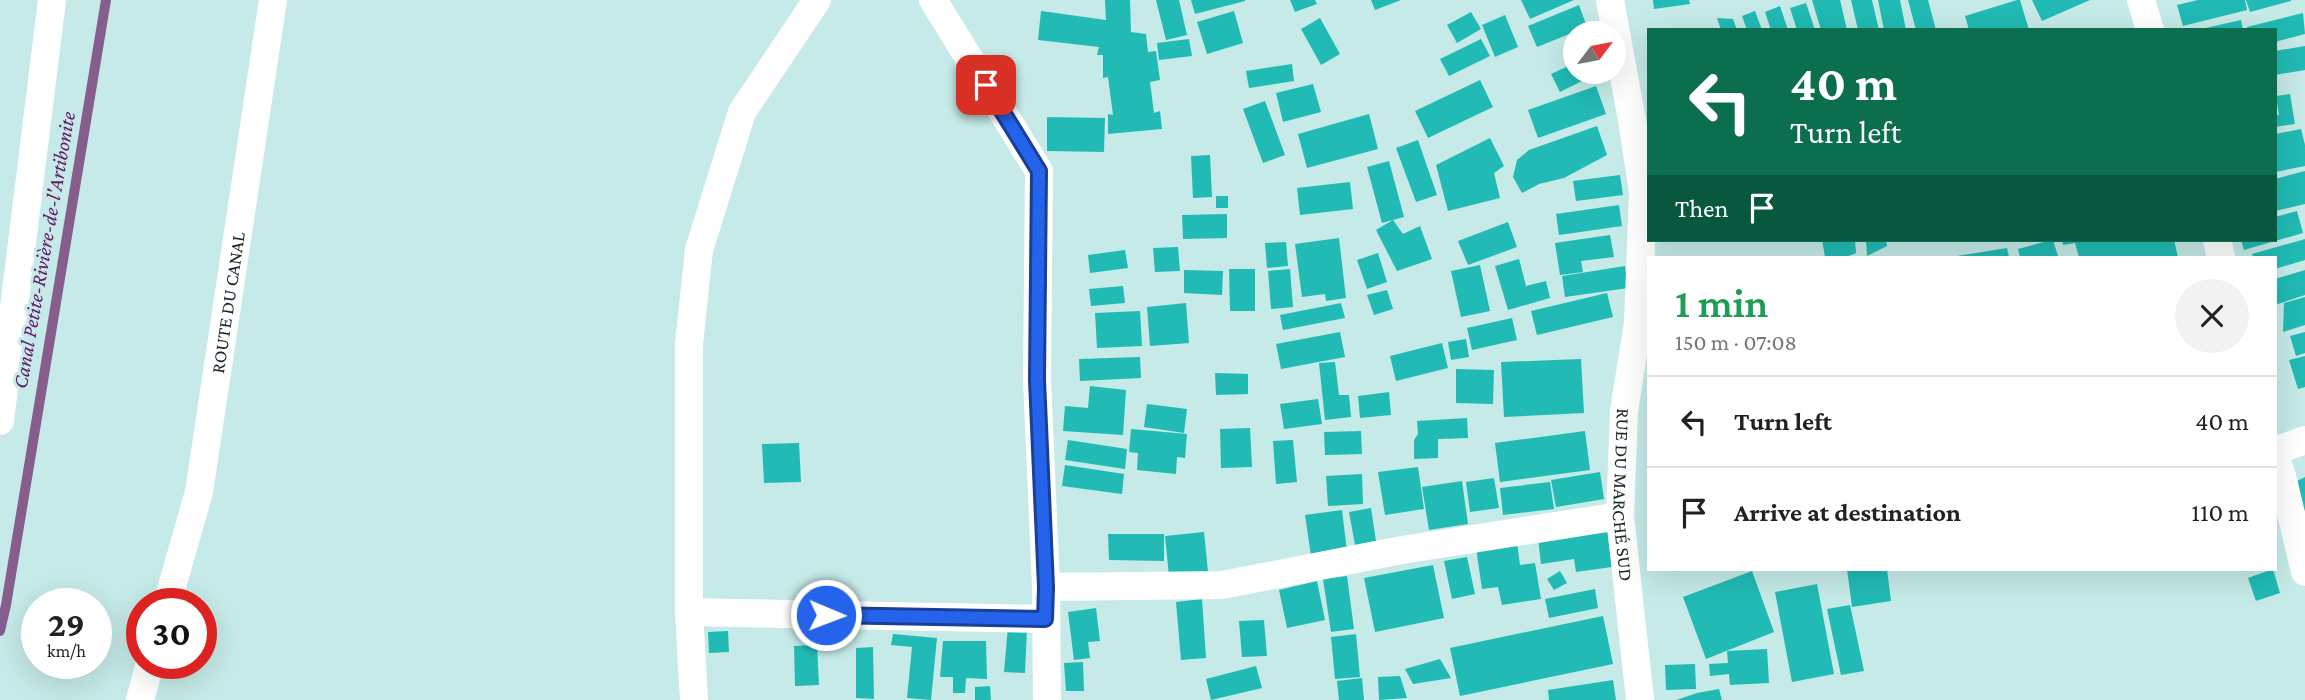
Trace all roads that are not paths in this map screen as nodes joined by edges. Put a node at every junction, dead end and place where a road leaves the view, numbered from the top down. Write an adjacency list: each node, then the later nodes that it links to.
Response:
1 (52, 0): 8 (street)
2 (274, 0): 15 (street, ROUTE DU CANAL)
3 (817, 0): 16 (street)
4 (933, 0): 14 (street)
5 (1610, 0): 12 (street, RUE DU MARCHÉ SUD)
6 (2141, 0): 7 (street)
7 (2149, 28)
8 (0, 421)
9 (2305, 440): 10 (street)
10 (2277, 452)
11 (2277, 460): 13 (street)
12 (1630, 501): 14 (street); 22 (street, RUE DU MARCHÉ SUD)
13 (2305, 572)
14 (1046, 587): 17 (street)
15 (172, 588)
16 (689, 612): 17 (street); 20 (street)
17 (1045, 619): 21 (street)
18 (146, 679): 19 (street)
19 (140, 700)
20 (694, 700)
21 (1047, 700)
22 (1640, 700)

